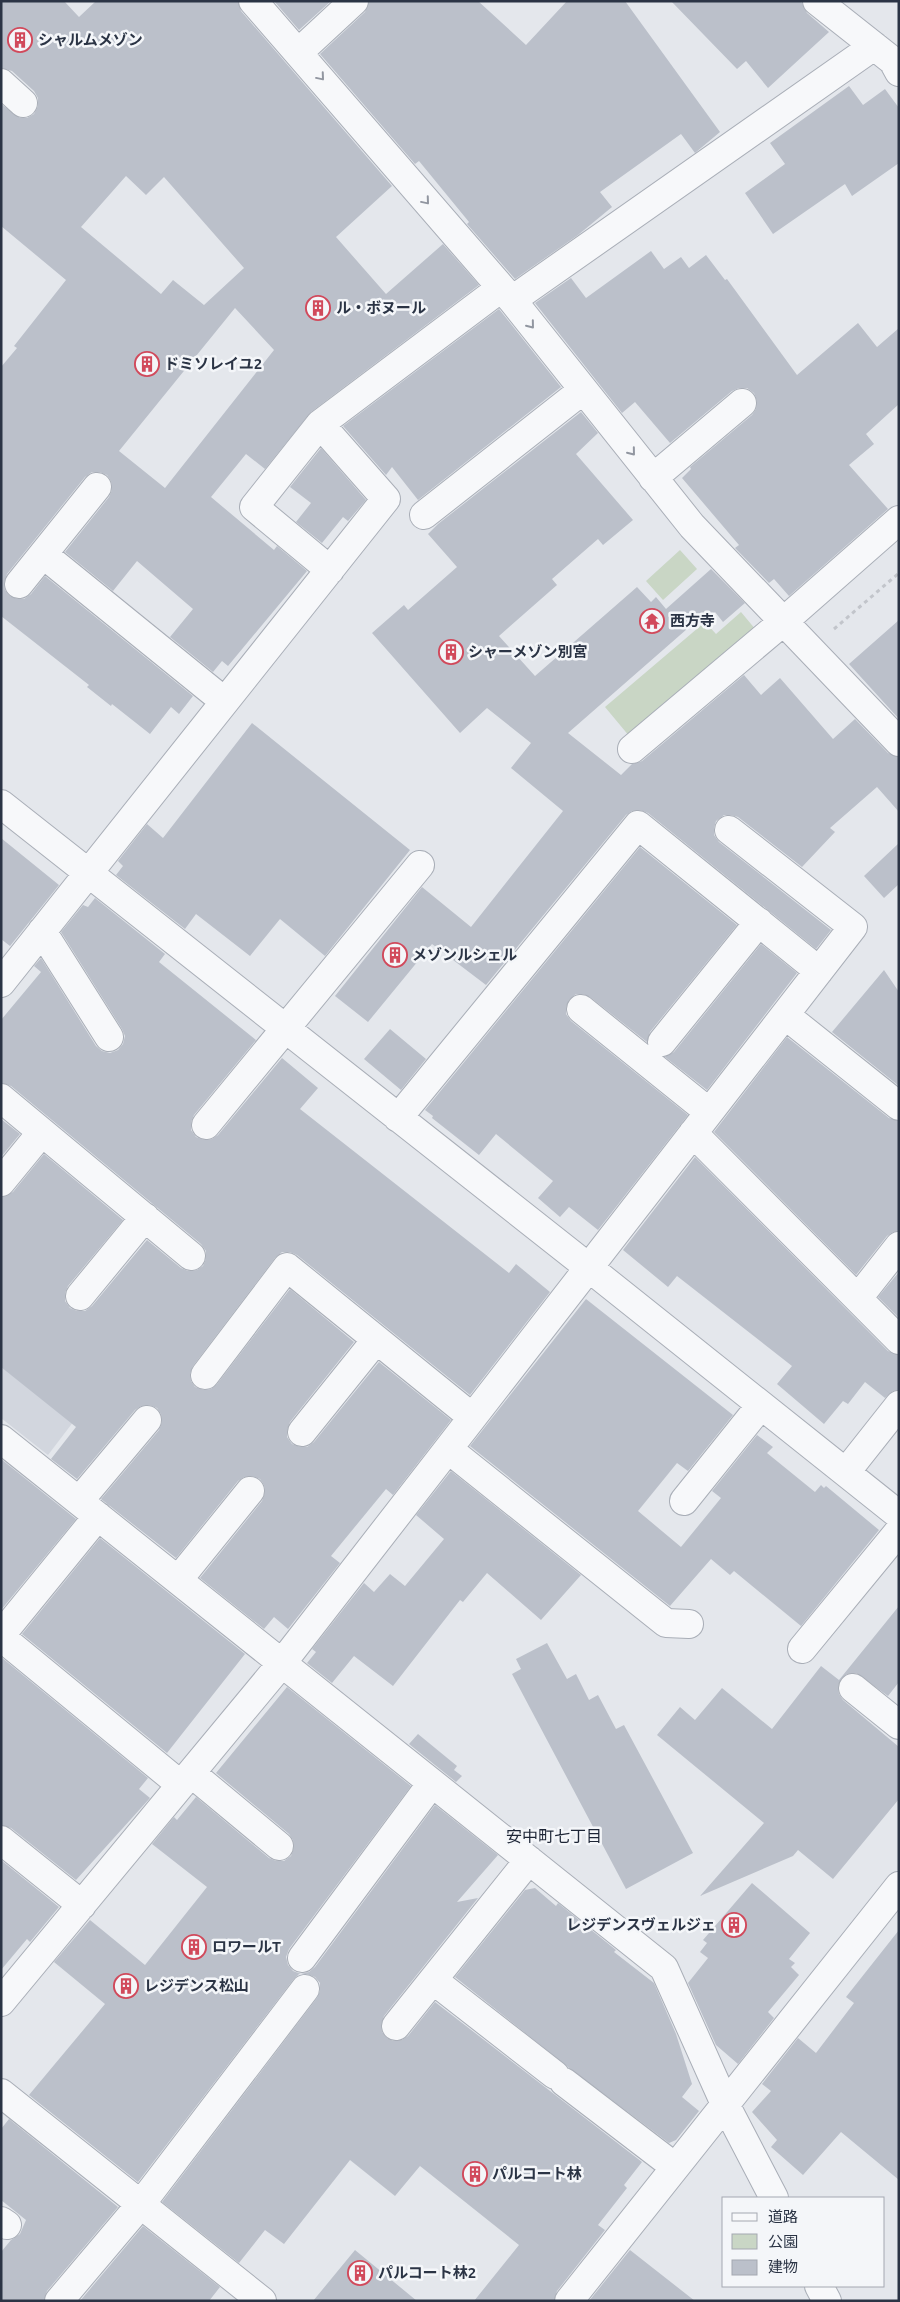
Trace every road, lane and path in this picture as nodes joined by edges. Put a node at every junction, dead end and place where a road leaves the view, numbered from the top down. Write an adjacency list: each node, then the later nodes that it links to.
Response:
1 (254, 1): 4 (street)
2 (354, 1): 4 (street)
3 (817, 1): 5 (street)
4 (299, 52): 8 (street, one-way to 8)
5 (891, 59): 8 (street)
6 (1, 83): 7 (street)
7 (23, 103)
8 (506, 294): 9 (street, one-way to 9); 11 (street)
9 (583, 390): 12 (street, one-way to 12); 14 (street)
10 (742, 403): 12 (street)
11 (320, 424): 17 (street); 17 (street)
12 (654, 478): 20 (street)
13 (97, 487): 16 (street)
14 (424, 515)
15 (899, 520): 20 (street)
16 (44, 555): 19 (street); 22 (street)
17 (330, 570): 22 (street)
18 (899, 573): 21 (path)
19 (18, 584)
20 (784, 621): 21 (street); 24 (street)
21 (810, 648): 23 (street)
22 (224, 702): 28 (street)
23 (899, 742)
24 (632, 749)
25 (1, 804): 28 (street)
26 (728, 830): 31 (street)
27 (420, 865): 35 (street)
28 (88, 874): 30 (street); 35 (street)
29 (759, 922): 31 (street); 37 (street); 41 (street)
30 (42, 931): 32 (street); 36 (street)
31 (819, 971): 34 (street)
32 (1, 984)
33 (581, 1008): 40 (street)
34 (785, 1015): 39 (street); 40 (street)
35 (285, 1030): 41 (street); 42 (street)
36 (109, 1037)
37 (662, 1042)
38 (1, 1098): 43 (street)
39 (899, 1106)
40 (709, 1112): 44 (street)
41 (398, 1118): 49 (street)
42 (206, 1125)
43 (42, 1132): 45 (street); 46 (street)
44 (693, 1133): 49 (street); 51 (street)
45 (1, 1182)
46 (144, 1217): 48 (street); 50 (street)
47 (899, 1246): 51 (street)
48 (191, 1256)
49 (588, 1267): 55 (street); 57 (street)
50 (80, 1296)
51 (858, 1298): 53 (street)
52 (376, 1340): 54 (street); 57 (street); 59 (street)
53 (899, 1340)
54 (205, 1376)
55 (761, 1405): 62 (street); 64 (street)
56 (899, 1405): 62 (street)
57 (472, 1417): 61 (street)
58 (147, 1420): 65 (street)
59 (302, 1432)
60 (1, 1439): 65 (street)
61 (448, 1449): 69 (street); 72 (street)
62 (846, 1472): 66 (street)
63 (250, 1491): 68 (street)
64 (684, 1500)
65 (88, 1509): 68 (street); 70 (street)
66 (899, 1515)
67 (899, 1531): 71 (street)
68 (178, 1580): 72 (street)
69 (689, 1624)
70 (1, 1636): 75 (street)
71 (802, 1649)
72 (282, 1663): 75 (street); 76 (street)
73 (853, 1688): 74 (street)
74 (899, 1726)
75 (186, 1779): 78 (street); 81 (street)
76 (432, 1783): 79 (street); 82 (street)
77 (1, 1840): 81 (street)
78 (279, 1846)
79 (529, 1860): 83 (street); 88 (street)
80 (899, 1886): 88 (street)
81 (82, 1905): 85 (street)
82 (302, 1958)
83 (433, 1980): 86 (street); 89 (street)
84 (305, 1989): 91 (street)
85 (1, 2002)
86 (396, 2026)
87 (1, 2094): 91 (street)
88 (725, 2104): 89 (street); 90 (street)
89 (675, 2167): 95 (street)
90 (773, 2197)
91 (141, 2204): 93 (street); 94 (street)
92 (820, 2287): 96 (street)
93 (59, 2301)
94 (262, 2301)
95 (569, 2301)
96 (827, 2301)

